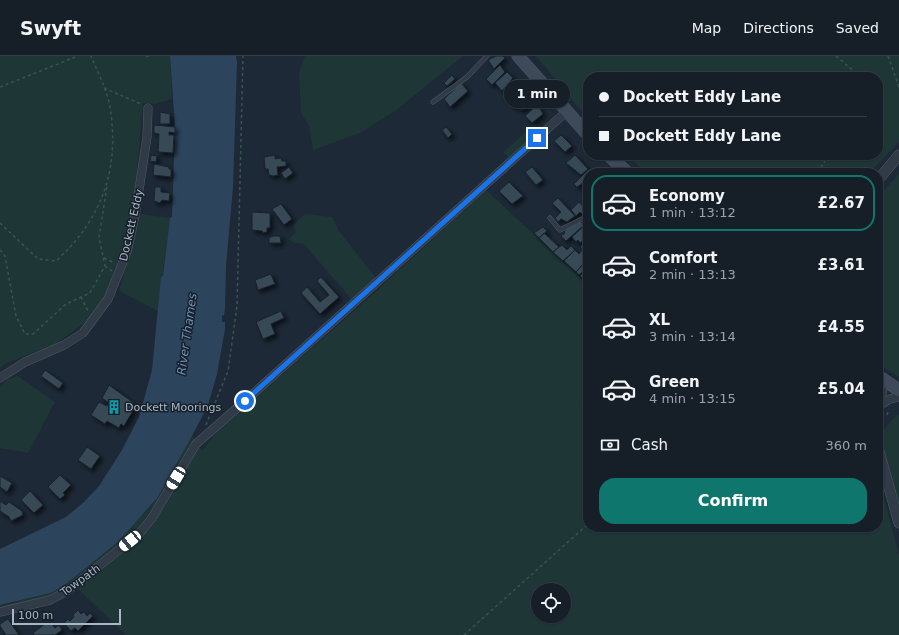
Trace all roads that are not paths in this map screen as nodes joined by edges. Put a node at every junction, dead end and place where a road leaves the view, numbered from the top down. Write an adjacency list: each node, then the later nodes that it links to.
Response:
1 (487, 56): 3 (lane)
2 (518, 56): 5 (main road)
3 (433, 102)
4 (148, 108): 13 (street, Dockett Eddy)
5 (566, 112): 6 (main road); 20 (street, Towpath)
6 (583, 130)
7 (899, 155): 10 (street)
8 (614, 160): 9 (main road)
9 (622, 168)
10 (883, 174)
11 (550, 218): 12 (lane)
12 (583, 218)
13 (0, 378)
14 (883, 380): 15 (main road)
15 (899, 390)
16 (899, 397): 17 (street)
17 (883, 403)
18 (883, 466): 19 (street)
19 (899, 523)
20 (0, 612)

